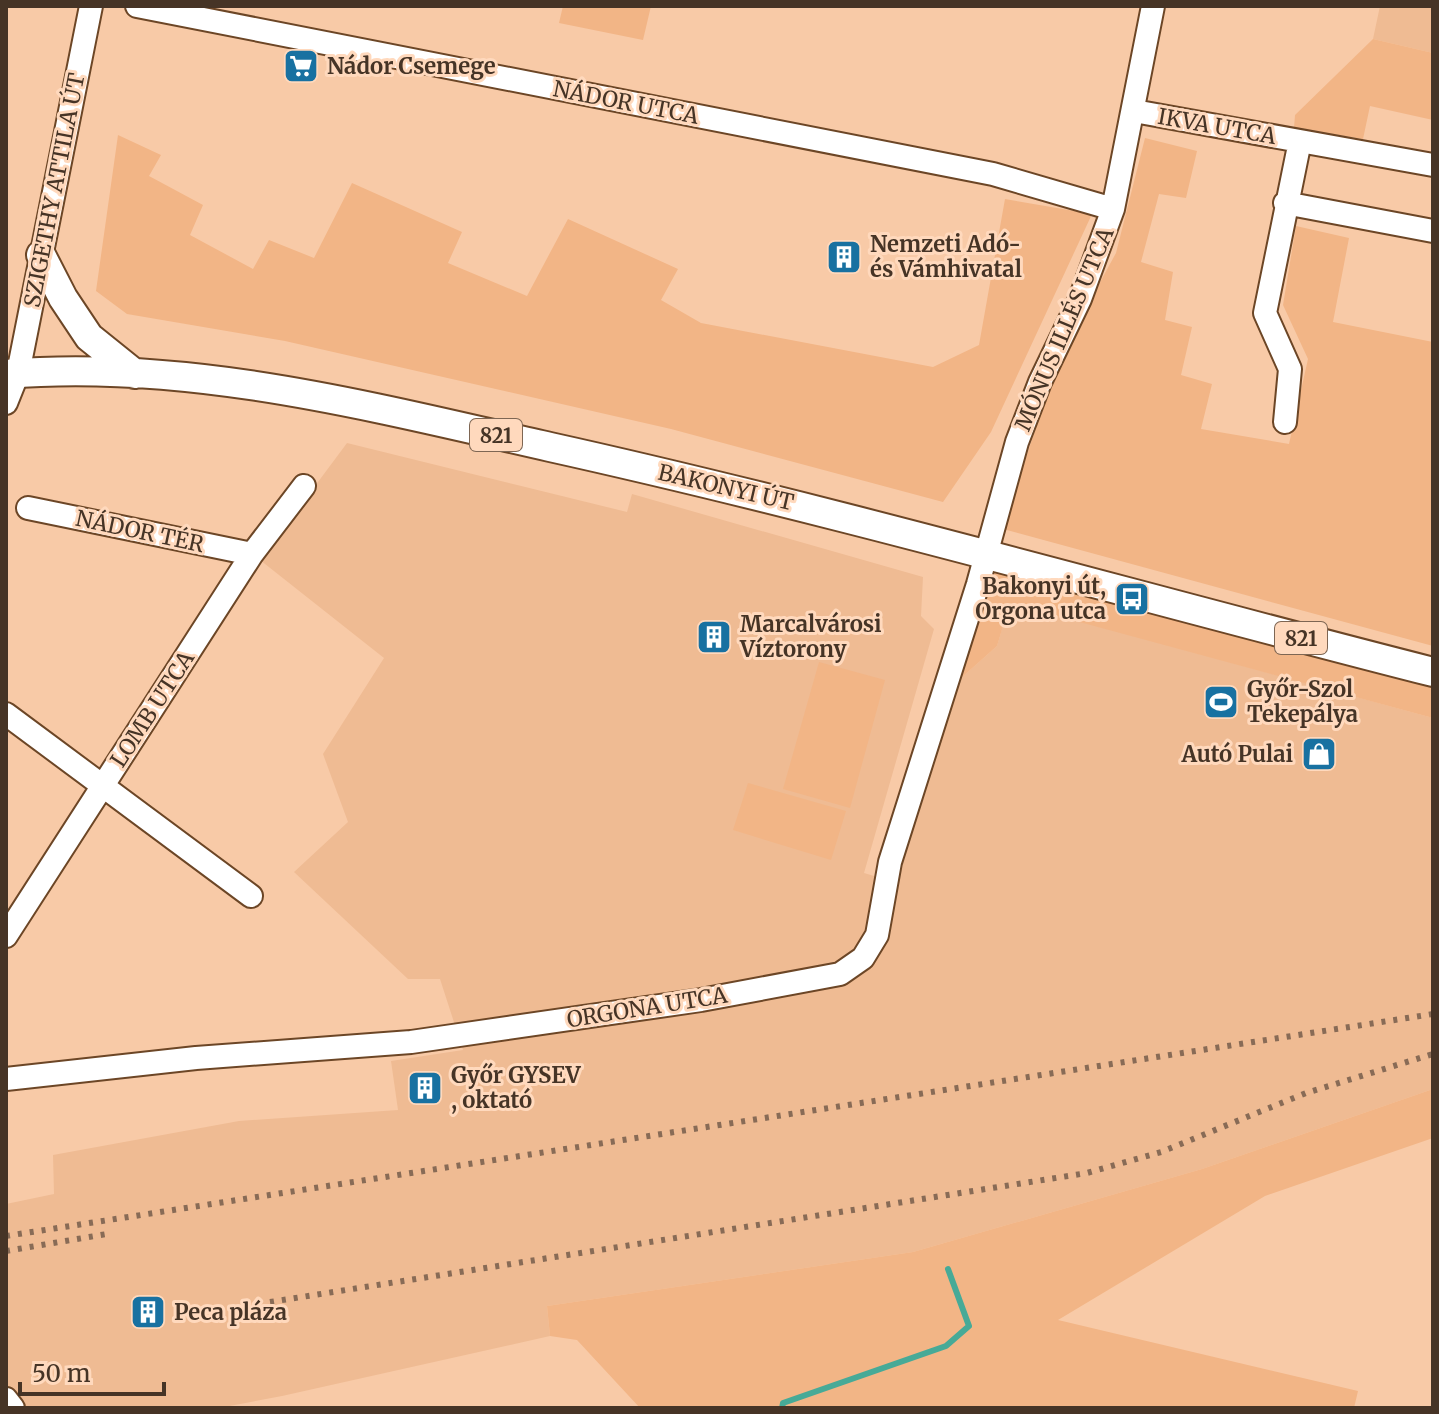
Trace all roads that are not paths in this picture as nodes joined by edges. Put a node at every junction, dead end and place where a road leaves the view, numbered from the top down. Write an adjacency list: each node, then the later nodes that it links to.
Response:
1 (91, 6): 10 (street, SZIGETHY ATTILA ÚT)
2 (137, 6): 8 (street, NÁDOR UTCA)
3 (1153, 6): 4 (street, MÓNUS ILLÉS UTCA)
4 (1134, 111): 5 (street, IKVA UTCA); 8 (street, MÓNUS ILLÉS UTCA)
5 (1300, 141): 6 (street, IKVA UTCA); 7 (street, IKVA UTCA)
6 (1433, 165)
7 (1285, 203): 9 (street); 14 (street, IKVA UTCA)
8 (1113, 209): 18 (street, MÓNUS ILLÉS UTCA)
9 (1433, 231)
10 (41, 255): 11 (street, SZIGETHY ATTILA ÚT); 12 (main road)
11 (12, 374): 12 (main road, BAKONYI ÚT / 821); 13 (street, SZIGETHY ATTILA ÚT)
12 (135, 374): 18 (main road, BAKONYI ÚT / 821)
13 (6, 403)
14 (1285, 422)
15 (304, 486): 17 (street, LOMB UTCA)
16 (28, 508): 17 (street, NÁDOR TÉR)
17 (252, 554): 21 (street, LOMB UTCA)
18 (986, 555): 19 (main road, BAKONYI ÚT / 821); 24 (street, ORGONA UTCA)
19 (1433, 672)
20 (6, 714): 21 (street)
21 (102, 785): 22 (street); 23 (street, LOMB UTCA)
22 (251, 896)
23 (6, 936)
24 (6, 1079)
25 (6, 1399): 26 (street)
26 (13, 1408)

